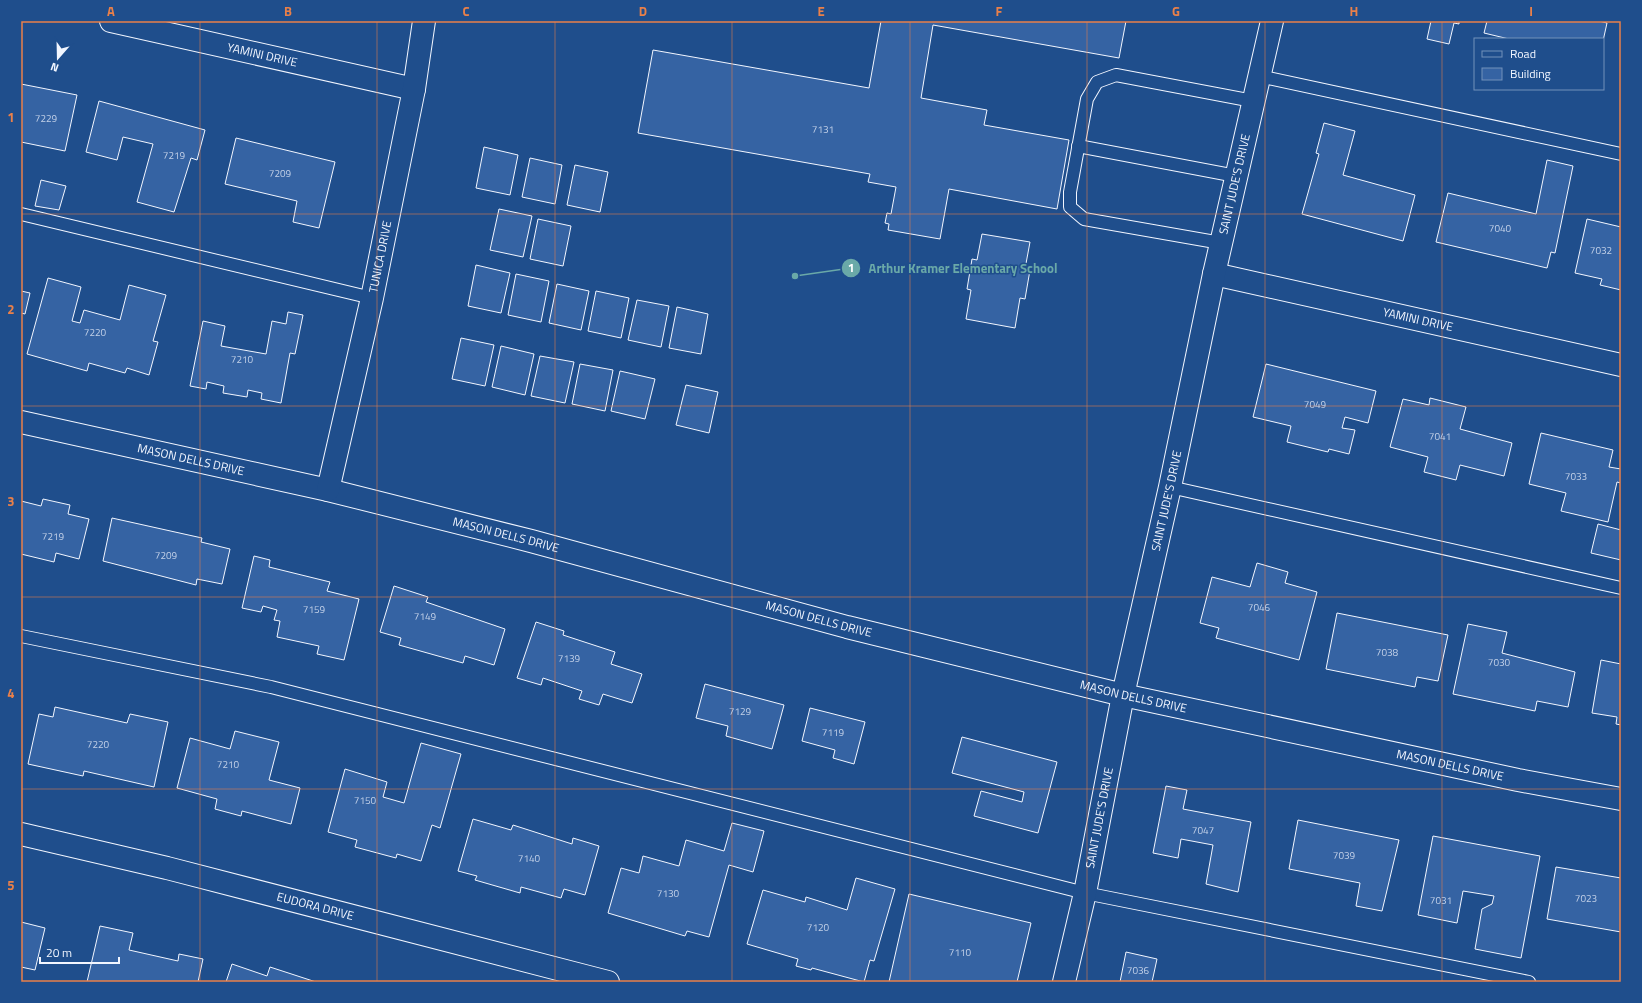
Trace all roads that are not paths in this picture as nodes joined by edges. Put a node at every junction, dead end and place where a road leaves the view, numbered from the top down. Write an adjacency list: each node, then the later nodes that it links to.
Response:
1 (111, 21): 5 (street, YAMINI DRIVE)
2 (424, 21): 5 (street, TUNICA DRIVE)
3 (1272, 21): 4 (street, SAINT JUDE'S DRIVE)
4 (1259, 76): 6 (street, SAINT JUDE'S DRIVE); 8 (lane)
5 (414, 89): 13 (street, TUNICA DRIVE)
6 (1253, 100): 7 (lane); 9 (street, SAINT JUDE'S DRIVE)
7 (1078, 146): 9 (lane); 11 (lane)
8 (1621, 154)
9 (1236, 176): 11 (street, SAINT JUDE'S DRIVE)
10 (21, 214): 13 (lane)
11 (1221, 243): 12 (street, SAINT JUDE'S DRIVE)
12 (1214, 274): 14 (street, YAMINI DRIVE); 16 (street, SAINT JUDE'S DRIVE)
13 (372, 298): 17 (street, TUNICA DRIVE)
14 (1621, 364)
15 (21, 422): 17 (street, MASON DELLS DRIVE)
16 (1170, 487): 18 (lane); 20 (street, SAINT JUDE'S DRIVE)
17 (328, 490): 20 (street, MASON DELLS DRIVE)
18 (1621, 588)
19 (21, 636): 23 (lane)
20 (1123, 695): 21 (street, MASON DELLS DRIVE); 23 (street, SAINT JUDE'S DRIVE)
21 (1621, 799)
22 (21, 834): 24 (street, EUDORA DRIVE)
23 (1085, 893): 25 (street, SAINT JUDE'S DRIVE); 26 (lane)
24 (608, 982)
25 (1064, 982)
26 (1530, 982)

